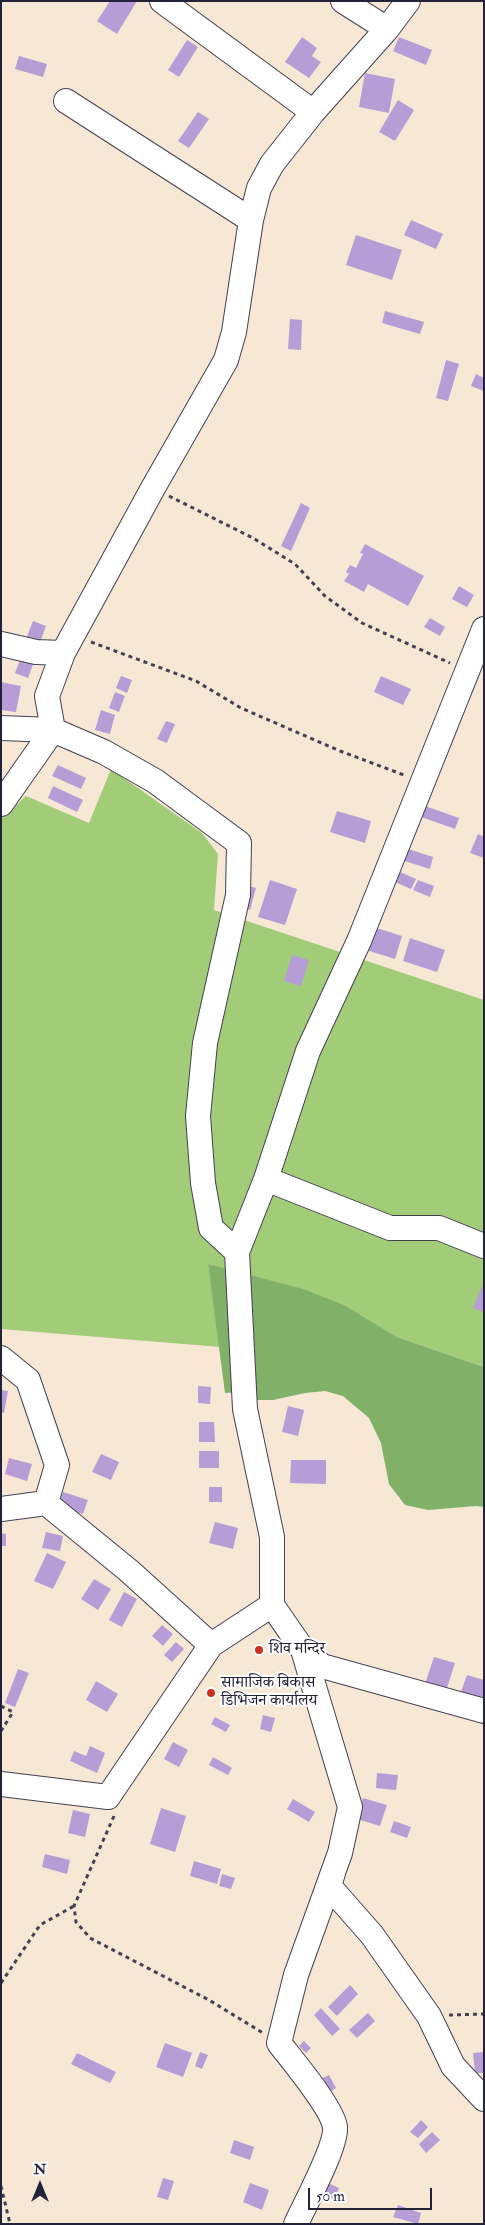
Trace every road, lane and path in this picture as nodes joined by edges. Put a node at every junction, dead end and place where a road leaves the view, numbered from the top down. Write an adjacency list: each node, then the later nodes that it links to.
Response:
1 (162, 1): 6 (street)
2 (343, 1): 4 (street)
3 (408, 1): 4 (street)
4 (387, 29): 6 (street)
5 (66, 101): 7 (street)
6 (313, 112): 7 (street)
7 (250, 220): 8 (street)
8 (152, 488): 11 (street); 12 (path)
9 (484, 630): 12 (street)
10 (1, 644): 11 (street)
11 (68, 644): 14 (street); 15 (path)
12 (467, 671): 15 (street)
13 (1, 728): 14 (street)
14 (53, 730): 16 (street); 19 (street)
15 (424, 783): 17 (street)
16 (1, 804)
17 (266, 1179): 18 (street); 19 (street)
18 (484, 1246)
19 (237, 1252): 23 (street)
20 (1, 1358): 21 (street)
21 (46, 1503): 22 (street); 24 (street)
22 (1, 1509)
23 (272, 1605): 24 (street); 25 (street)
24 (211, 1645): 30 (street)
25 (303, 1650): 27 (street); 31 (street)
26 (1, 1706): 28 (path)
27 (484, 1711)
28 (1, 1732)
29 (1, 1784): 30 (street)
30 (108, 1796): 32 (path)
31 (340, 1853): 35 (street); 36 (street)
32 (74, 1906): 33 (path); 36 (path)
33 (1, 1982)
34 (484, 2014): 35 (path)
35 (429, 2016): 37 (street)
36 (279, 2042): 40 (street)
37 (484, 2100)
38 (1, 2186): 39 (path)
39 (10, 2224)
40 (296, 2224)

